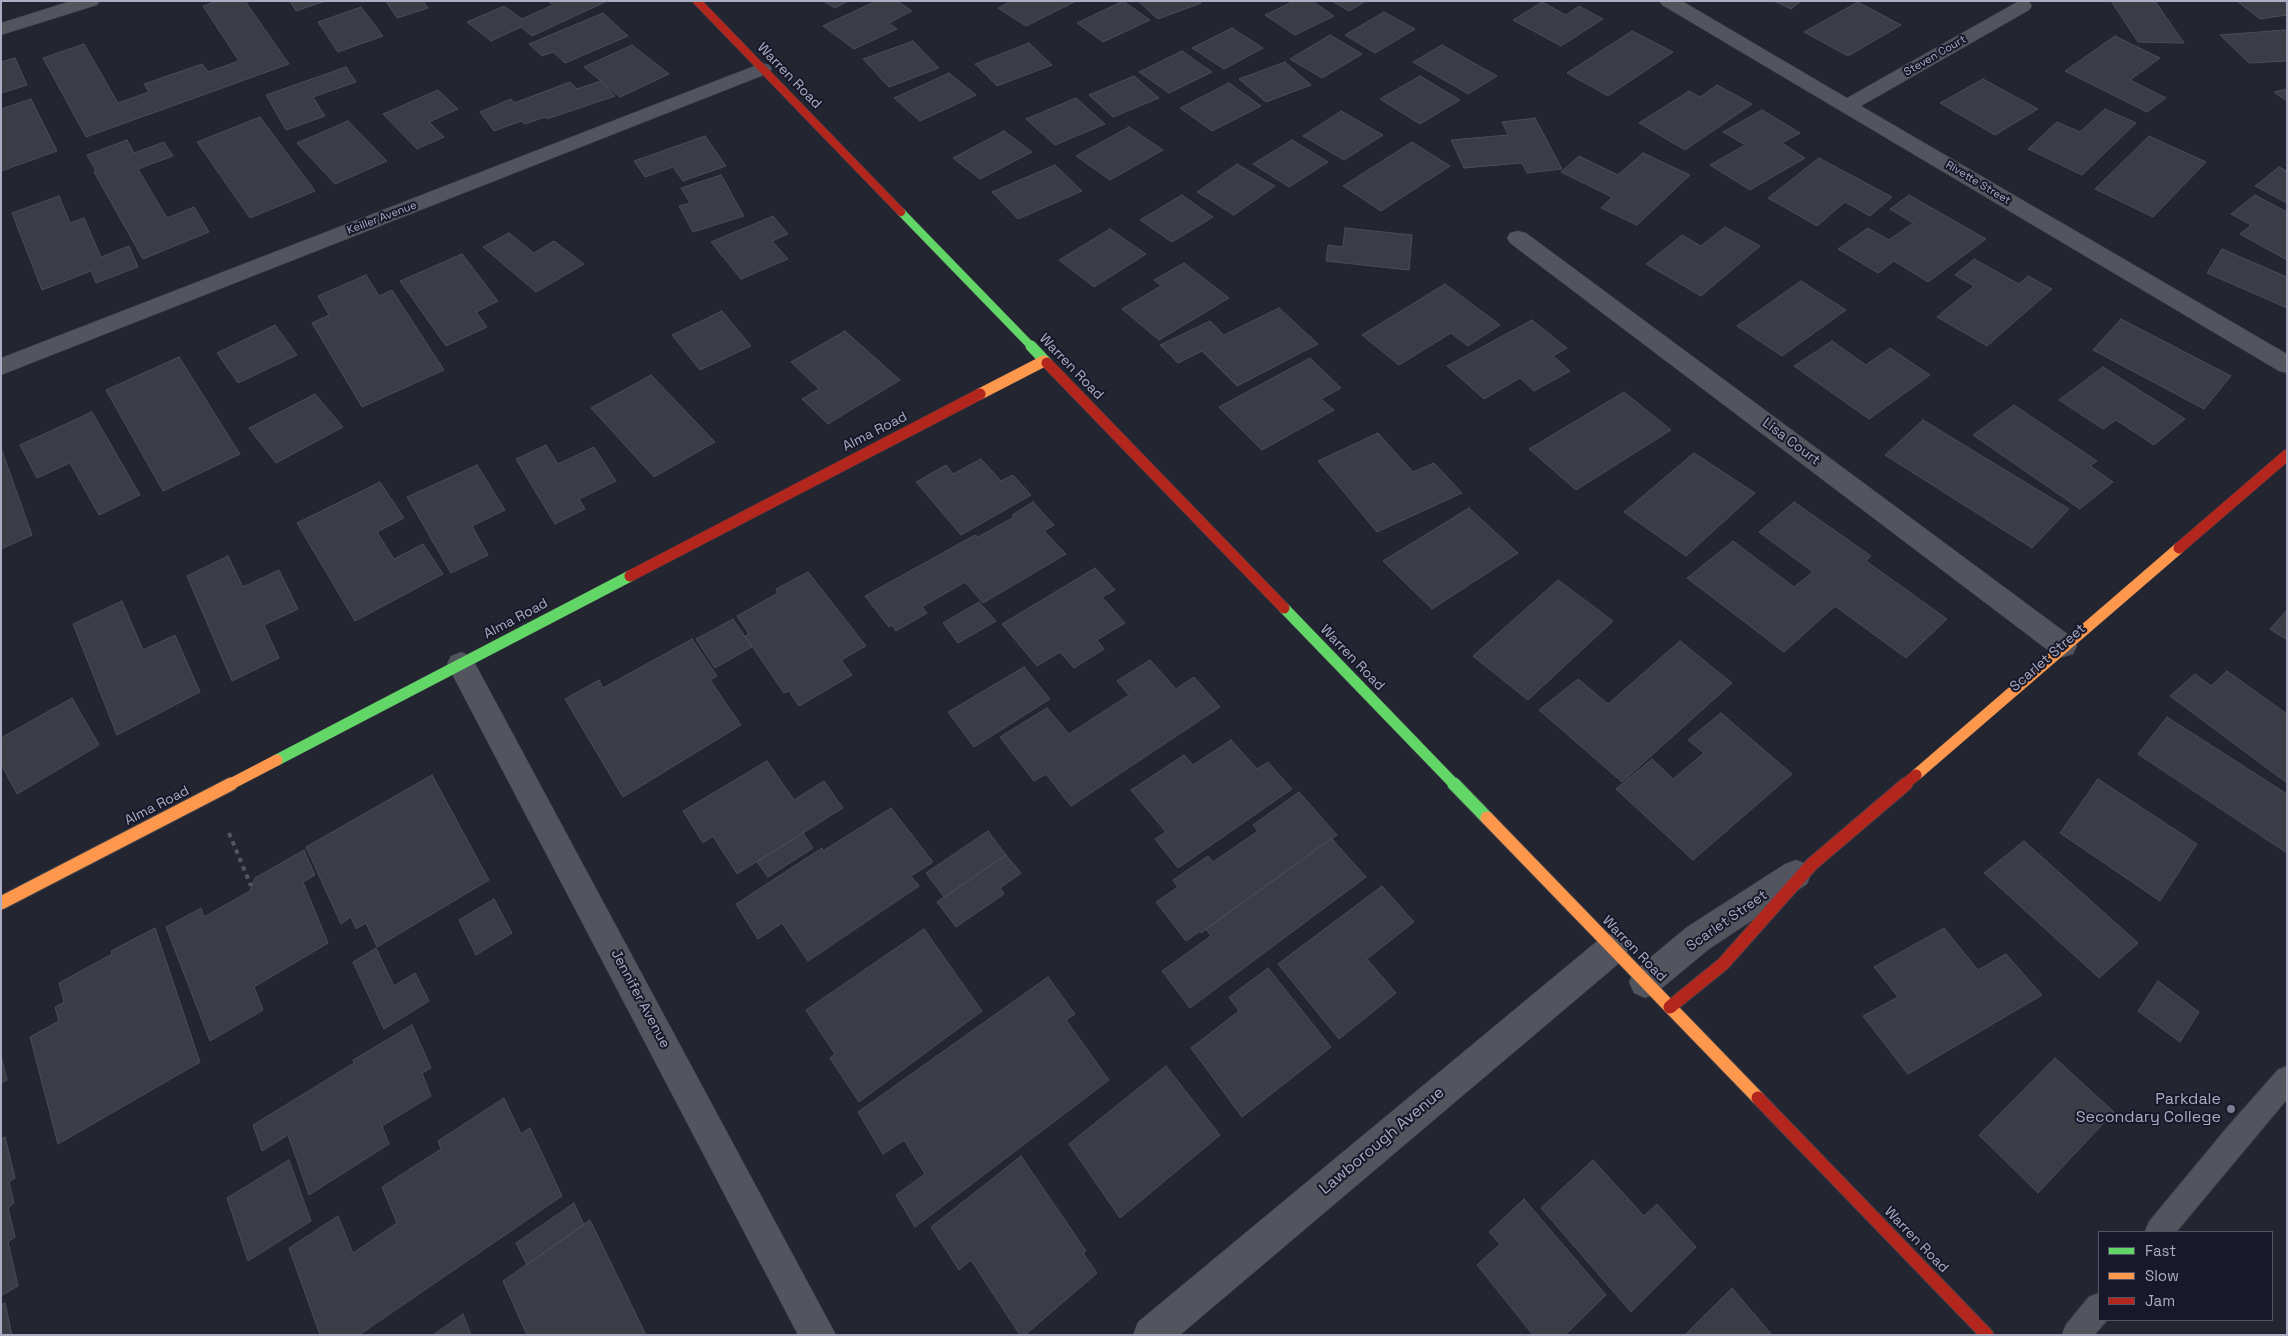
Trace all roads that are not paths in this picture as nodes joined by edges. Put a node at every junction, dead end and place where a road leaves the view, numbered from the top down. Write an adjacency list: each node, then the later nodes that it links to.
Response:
1 (91, 1): 5 (street)
2 (697, 1): 6 (street, Warren Road)
3 (1668, 1): 7 (street, Rivette Street)
4 (2022, 6): 7 (street, Steven Court)
5 (1, 29)
6 (762, 69): 9 (street, Warren Road); 11 (street, Keiller Avenue)
7 (1847, 106): 10 (street, Rivette Street)
8 (1518, 238): 13 (street, Lisa Court)
9 (1044, 361): 14 (street, Alma Road); 17 (street, Warren Road)
10 (2287, 366)
11 (1, 367)
12 (2287, 455): 13 (street, Scarlet Street)
13 (2063, 646): 15 (street, Scarlet Street)
14 (461, 664): 16 (street, Alma Road); 23 (street, Jennifer Avenue)
15 (1812, 864): 18 (street, Scarlet Street); 19 (street, Scarlet Street)
16 (1, 903)
17 (1613, 948): 18 (street, Warren Road); 24 (street, Lawborough Avenue)
18 (1645, 982): 19 (street, Warren Road)
19 (1670, 1007): 25 (street, Warren Road)
20 (2287, 1079): 21 (lane)
21 (2160, 1231)
22 (2098, 1307): 26 (lane)
23 (818, 1335)
24 (1151, 1335)
25 (1987, 1335)
26 (2076, 1335)

